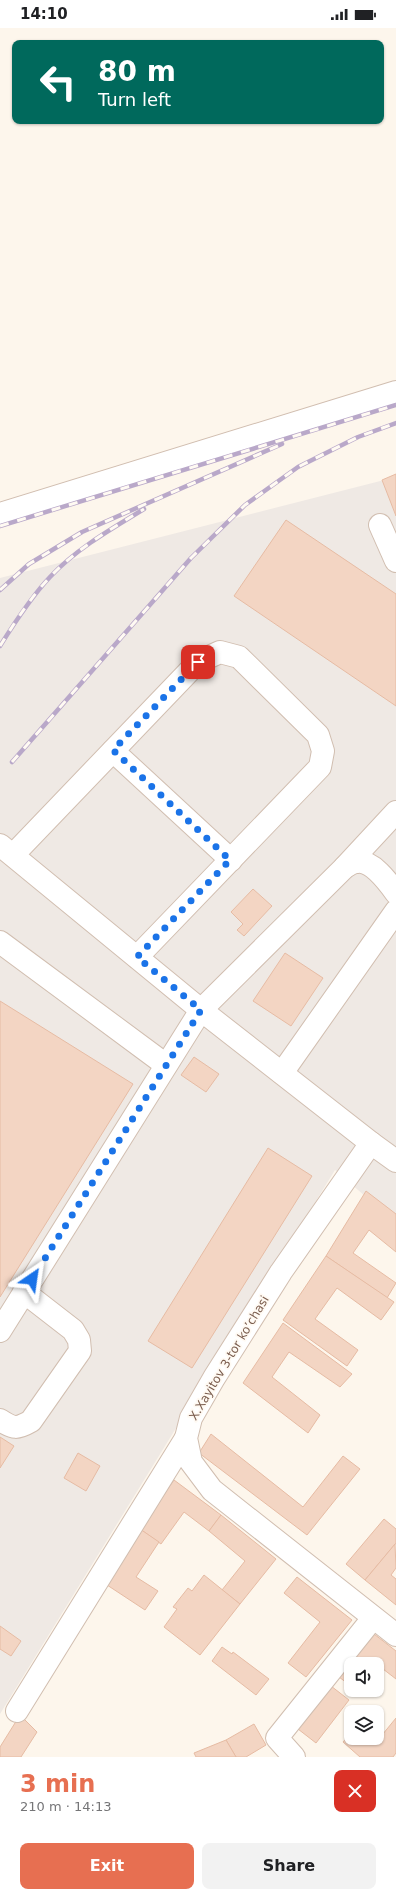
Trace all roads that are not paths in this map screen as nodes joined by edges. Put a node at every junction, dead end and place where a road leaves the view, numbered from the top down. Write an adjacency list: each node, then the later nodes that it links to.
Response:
1 (396, 392): 2 (street)
2 (0, 514)
3 (380, 525): 4 (street)
4 (396, 561)
5 (113, 750): 7 (street); 8 (street); 8 (street)
6 (396, 812): 9 (street)
7 (6, 850): 13 (street)
8 (230, 860): 13 (street)
9 (345, 866): 10 (street); 14 (street)
10 (394, 889)
11 (396, 911): 16 (street)
12 (0, 942): 15 (street)
13 (137, 957): 14 (street)
14 (201, 1010): 15 (street); 16 (street)
15 (166, 1065): 19 (street)
16 (282, 1073): 17 (street)
17 (371, 1143): 18 (street); 22 (street, X.Xayitov 3-tor koʼchasi)
18 (396, 1161)
19 (24, 1292): 20 (street); 21 (street)
20 (0, 1331)
21 (0, 1420)
22 (186, 1438): 23 (street, X.Xayitov 3-tor koʼchasi); 25 (street)
23 (373, 1618): 24 (street, X.Xayitov 3-tor koʼchasi); 26 (street)
24 (396, 1635)
25 (17, 1711)
26 (294, 1757)

